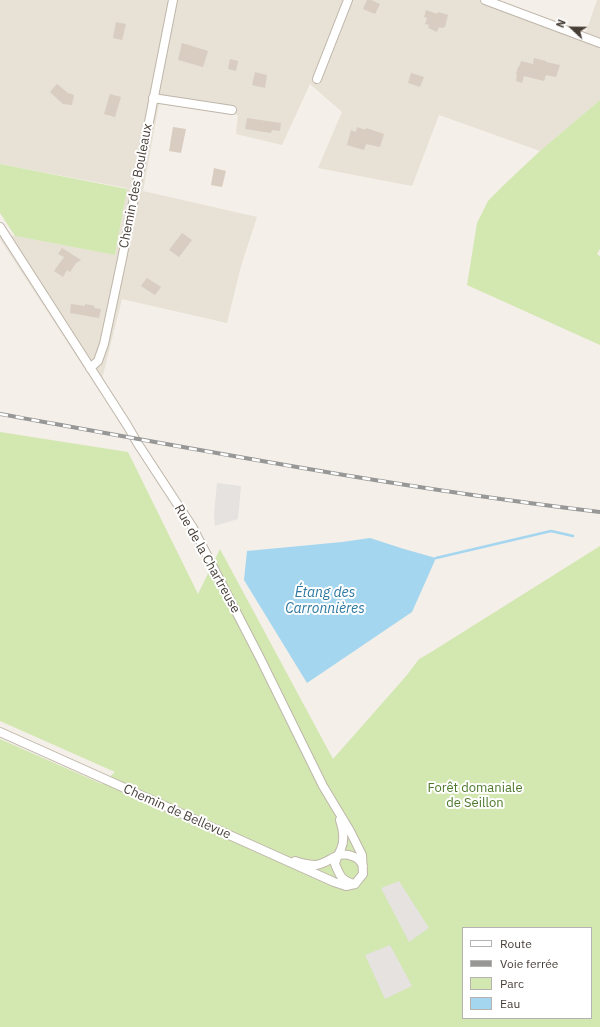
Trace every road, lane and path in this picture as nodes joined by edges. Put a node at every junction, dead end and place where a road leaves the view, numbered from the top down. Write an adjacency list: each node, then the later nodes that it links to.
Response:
1 (173, 0): 6 (street, Chemin des Bouleaux)
2 (348, 0): 5 (street)
3 (485, 0): 4 (street)
4 (600, 43)
5 (317, 79)
6 (153, 98): 7 (street); 9 (street, Chemin des Bouleaux)
7 (232, 110)
8 (0, 227): 9 (street, Rue de la Chartreuse)
9 (90, 368): 11 (street, Rue de la Chartreuse)
10 (0, 732): 13 (street, Chemin de Bellevue)
11 (337, 811): 12 (street); 14 (street, Rue de la Chartreuse)
12 (337, 855): 13 (street); 14 (street); 15 (street)
13 (276, 856): 15 (street, Chemin de Bellevue)
14 (363, 866): 15 (street)
15 (355, 884)

